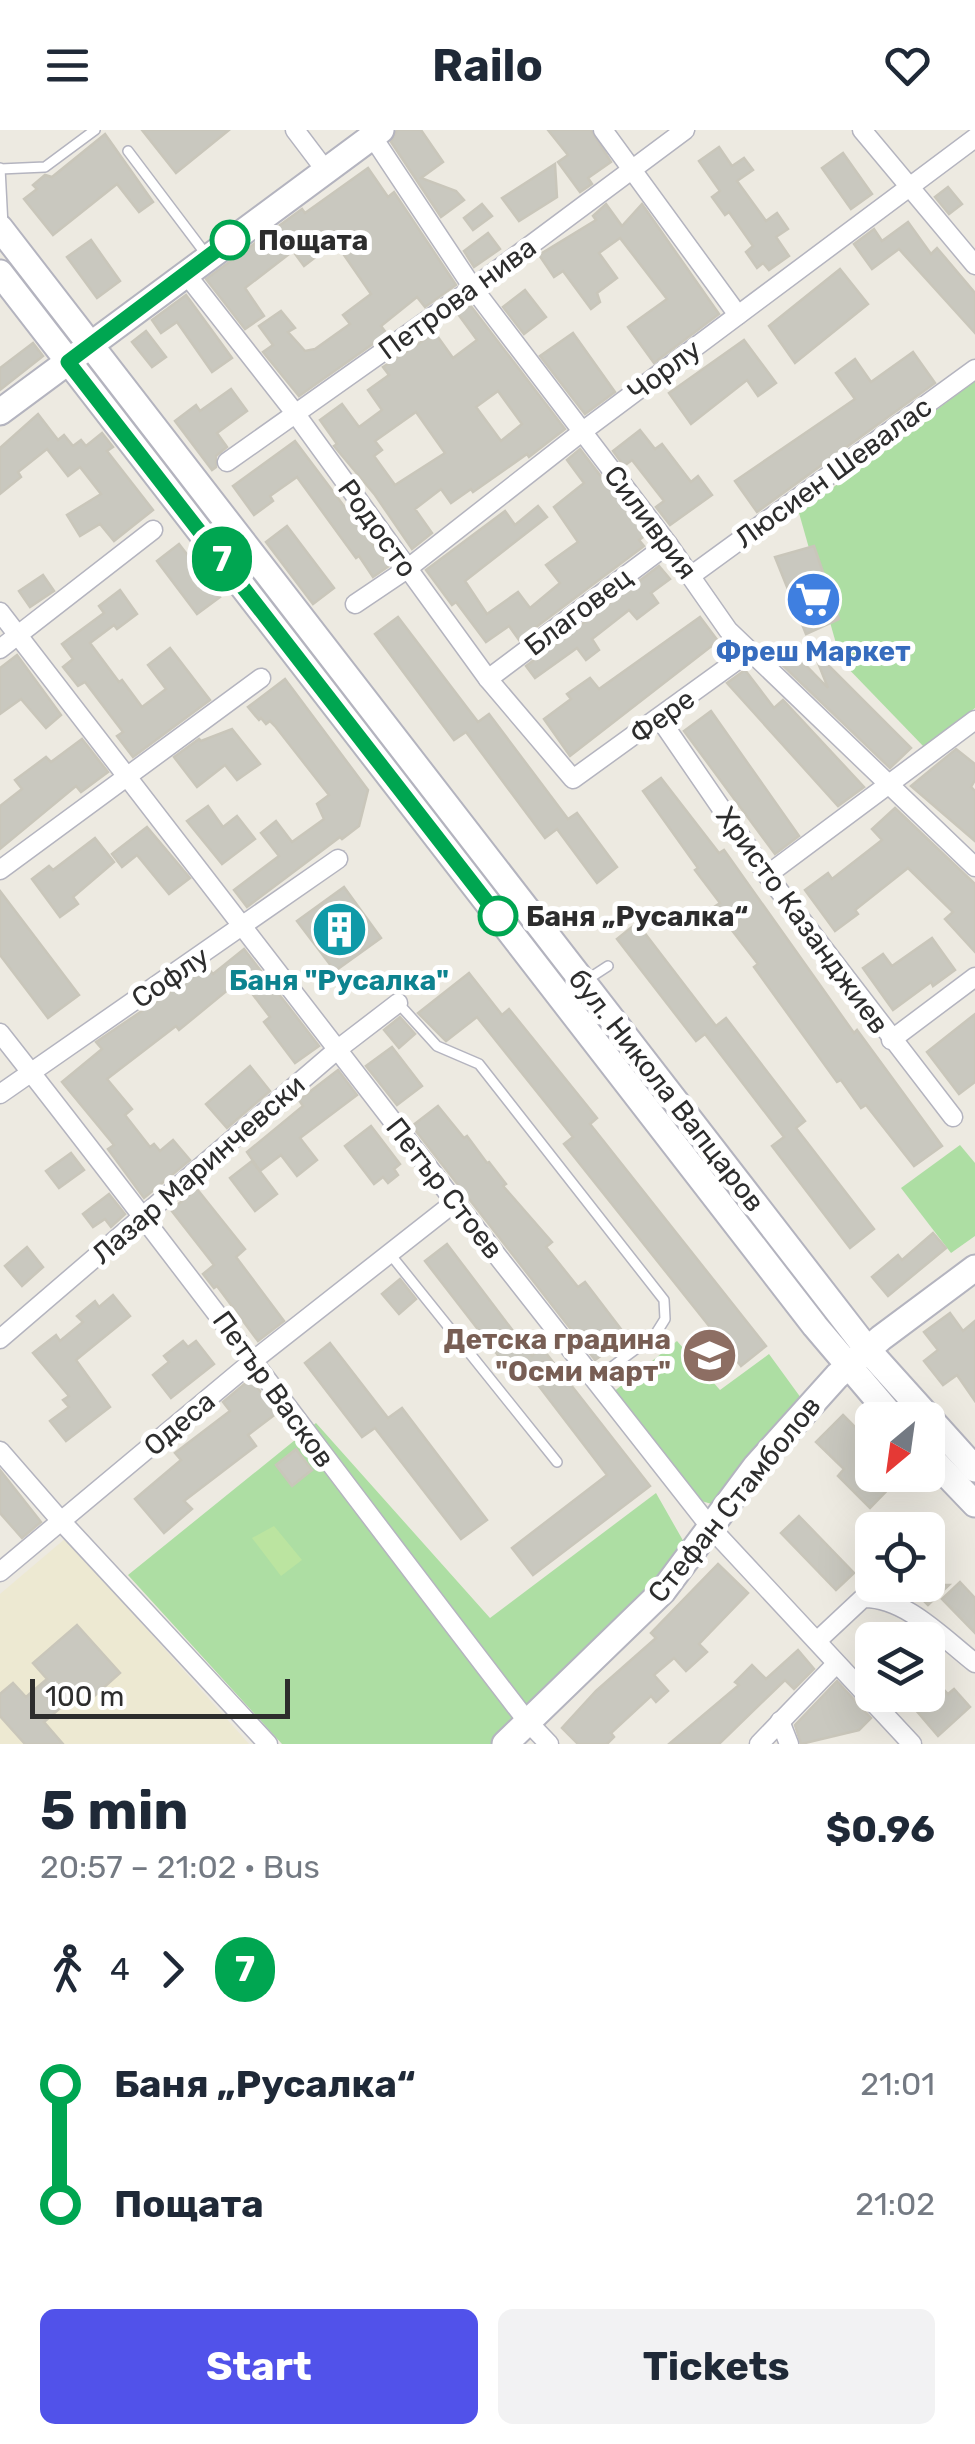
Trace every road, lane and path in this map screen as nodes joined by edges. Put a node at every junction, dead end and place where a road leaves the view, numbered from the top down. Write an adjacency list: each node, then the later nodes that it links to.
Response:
1 (95, 130): 9 (lane)
2 (295, 130): 11 (street)
3 (603, 130): 10 (street)
4 (685, 130): 10 (street, Петрова нива)
5 (862, 130): 12 (street)
6 (376, 133): 11 (street); 18 (street, Силиврия)
7 (975, 138): 12 (street, Чорлу)
8 (128, 151): 14 (lane)
9 (0, 169): 13 (lane)
10 (632, 170): 18 (street, Петрова нива); 19 (street)
11 (326, 171): 14 (street)
12 (908, 188): 15 (street); 19 (street, Чорлу)
13 (2, 231): 20 (street, бул. Никола Вапцаров)
14 (208, 257): 17 (street)
15 (975, 265)
16 (0, 273): 21 (street, бул. Никола Вапцаров)
17 (186, 274): 20 (street); 24 (street, Родосто)
18 (472, 288): 24 (street, Петрова нива); 25 (street, Силиврия)
19 (738, 314): 25 (street, Чорлу)
20 (92, 346): 21 (street); 50 (street, бул. Никола Вапцаров)
21 (68, 362): 23 (street); 65 (street, бул. Никола Вапцаров)
22 (975, 368): 30 (street, Люсиен Шевалас)
23 (0, 412)
24 (295, 412): 26 (street, Петрова нива); 29 (street, Родосто)
25 (583, 431): 28 (street, Силиврия); 29 (street, Чорлу)
26 (227, 462)
27 (153, 530): 33 (street)
28 (668, 544): 30 (street, Силиврия); 37 (street, Благовец)
29 (408, 568): 31 (street, Чорлу); 37 (street, Родосто)
30 (692, 575): 35 (street, Силиврия)
31 (354, 604)
32 (0, 612): 33 (street, Петър Стоев)
33 (18, 635): 34 (street); 40 (street, Петър Стоев)
34 (0, 649)
35 (750, 651): 38 (street, Фере); 42 (street, Силиврия)
36 (261, 678): 40 (street)
37 (488, 679): 41 (street, Родосто)
38 (660, 718): 41 (street, Фере); 46 (street, Христо Казанджиев)
39 (975, 720): 42 (street)
40 (128, 777): 45 (street); 47 (street, Петър Стоев)
41 (574, 779)
42 (892, 785): 44 (street, Силиврия); 46 (street)
43 (338, 859): 47 (street, Софлу)
44 (975, 867)
45 (0, 870)
46 (767, 875): 53 (street, Христо Казанджиев)
47 (244, 927): 54 (street, Петър Стоев); 55 (street, Софлу)
48 (608, 966): 50 (lane)
49 (975, 977): 53 (street)
50 (584, 982): 63 (street, бул. Никола Вапцаров)
51 (398, 1003): 54 (street, Лазар Маринчевски); 66 (lane)
52 (0, 1033): 55 (street, Петър Васков)
53 (891, 1040): 57 (street, Христо Казанджиев)
54 (338, 1049): 58 (street, Петър Стоев); 59 (street, Лазар Маринчевски)
55 (30, 1072): 56 (street, Софлу); 59 (street, Петър Васков)
56 (0, 1094)
57 (953, 1117)
58 (455, 1202): 60 (street, Одеса); 66 (street, Петър Стоев)
59 (144, 1215): 62 (street, Лазар Маринчевски); 64 (street, Петър Васков)
60 (390, 1254): 64 (street, Одеса); 69 (lane)
61 (975, 1268): 63 (street, Стефан Стамболов)
62 (0, 1339)
63 (867, 1349): 65 (street, Стефан Стамболов); 70 (street, бул. Никола Вапцаров)
64 (254, 1360): 73 (street, Одеса); 79 (street, Петър Васков)
65 (847, 1367): 67 (street, бул. Никола Вапцаров); 74 (street, Стефан Стамболов)
66 (594, 1380): 74 (street, Петър Стоев)
67 (879, 1402)
68 (0, 1450): 73 (street)
69 (558, 1462)
70 (975, 1469)
71 (945, 1473): 72 (street)
72 (975, 1504)
73 (60, 1521): 75 (street, Одеса); 81 (street)
74 (711, 1528): 76 (street, Петър Стоев); 79 (street, Стефан Стамболов)
75 (0, 1572)
76 (817, 1641): 77 (street); 78 (street, Петър Стоев)
77 (975, 1662)
78 (836, 1664): 80 (street); 86 (street, Петър Стоев)
79 (527, 1722): 82 (street, Стефан Стамболов); 83 (street, Петър Васков)
80 (780, 1722): 84 (street); 85 (street)
81 (268, 1744)
82 (505, 1744)
83 (550, 1744)
84 (759, 1744)
85 (789, 1744)
86 (912, 1744)

